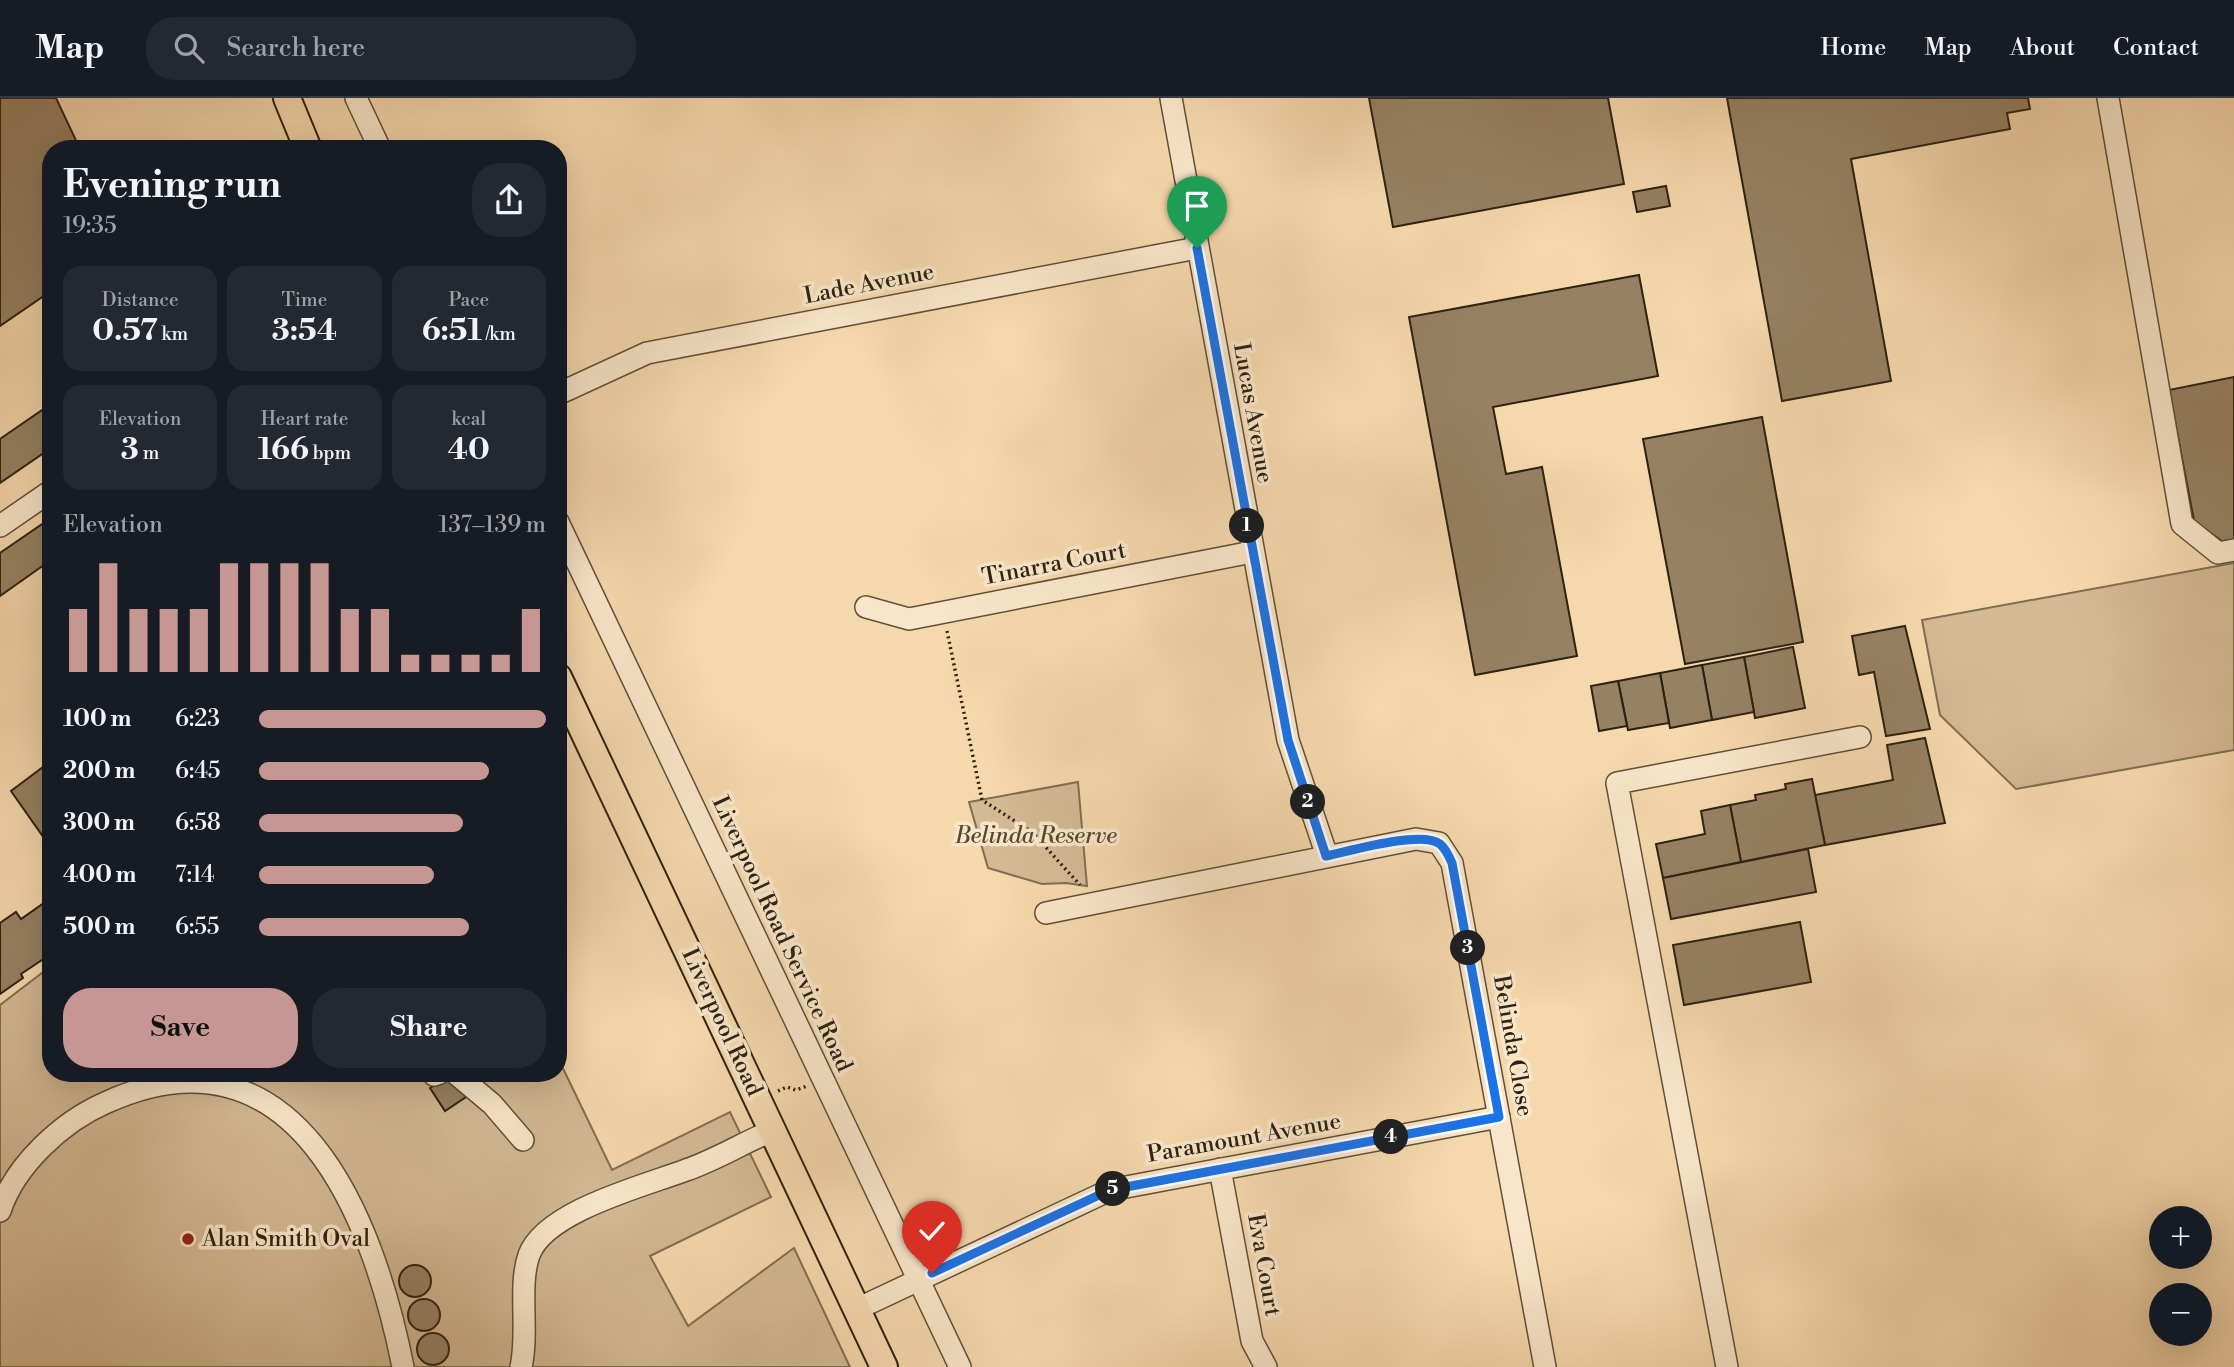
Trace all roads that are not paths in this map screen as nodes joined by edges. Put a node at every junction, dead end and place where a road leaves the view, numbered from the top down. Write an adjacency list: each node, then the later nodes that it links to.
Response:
1 (289, 98): 5 (main road)
2 (356, 98): 6 (street)
3 (1171, 98): 7 (street, Lucas Avenue)
4 (2108, 98): 12 (street)
5 (305, 140)
6 (376, 140)
7 (1197, 248): 8 (street, Lade Avenue); 13 (street, Lucas Avenue)
8 (567, 390)
9 (42, 497): 10 (street)
10 (0, 526)
11 (567, 541): 27 (street, Liverpool Road Service Road)
12 (2234, 550)
13 (1252, 552): 14 (street, Tinarra Court); 17 (street, Lucas Avenue)
14 (866, 607)
15 (567, 696): 23 (main road, Liverpool Road)
16 (1860, 737): 35 (street)
17 (1326, 856): 18 (street, Belinda Close); 22 (street, Belinda Close)
18 (1046, 913)
19 (182, 1082): 26 (street)
20 (198, 1082): 29 (street)
21 (456, 1082): 24 (street)
22 (1499, 1117): 25 (street, Paramount Avenue); 34 (street, Belinda Close)
23 (774, 1130): 28 (main road, Liverpool Road); 30 (street)
24 (523, 1140)
25 (1220, 1169): 27 (street, Paramount Avenue); 33 (street, Eva Court)
26 (0, 1211)
27 (918, 1279): 28 (street, Paramount Avenue); 32 (street, Liverpool Road Service Road)
28 (857, 1309): 31 (main road, Liverpool Road)
29 (403, 1367)
30 (521, 1367)
31 (884, 1367)
32 (960, 1367)
33 (1266, 1367)
34 (1545, 1367)
35 (1727, 1367)

